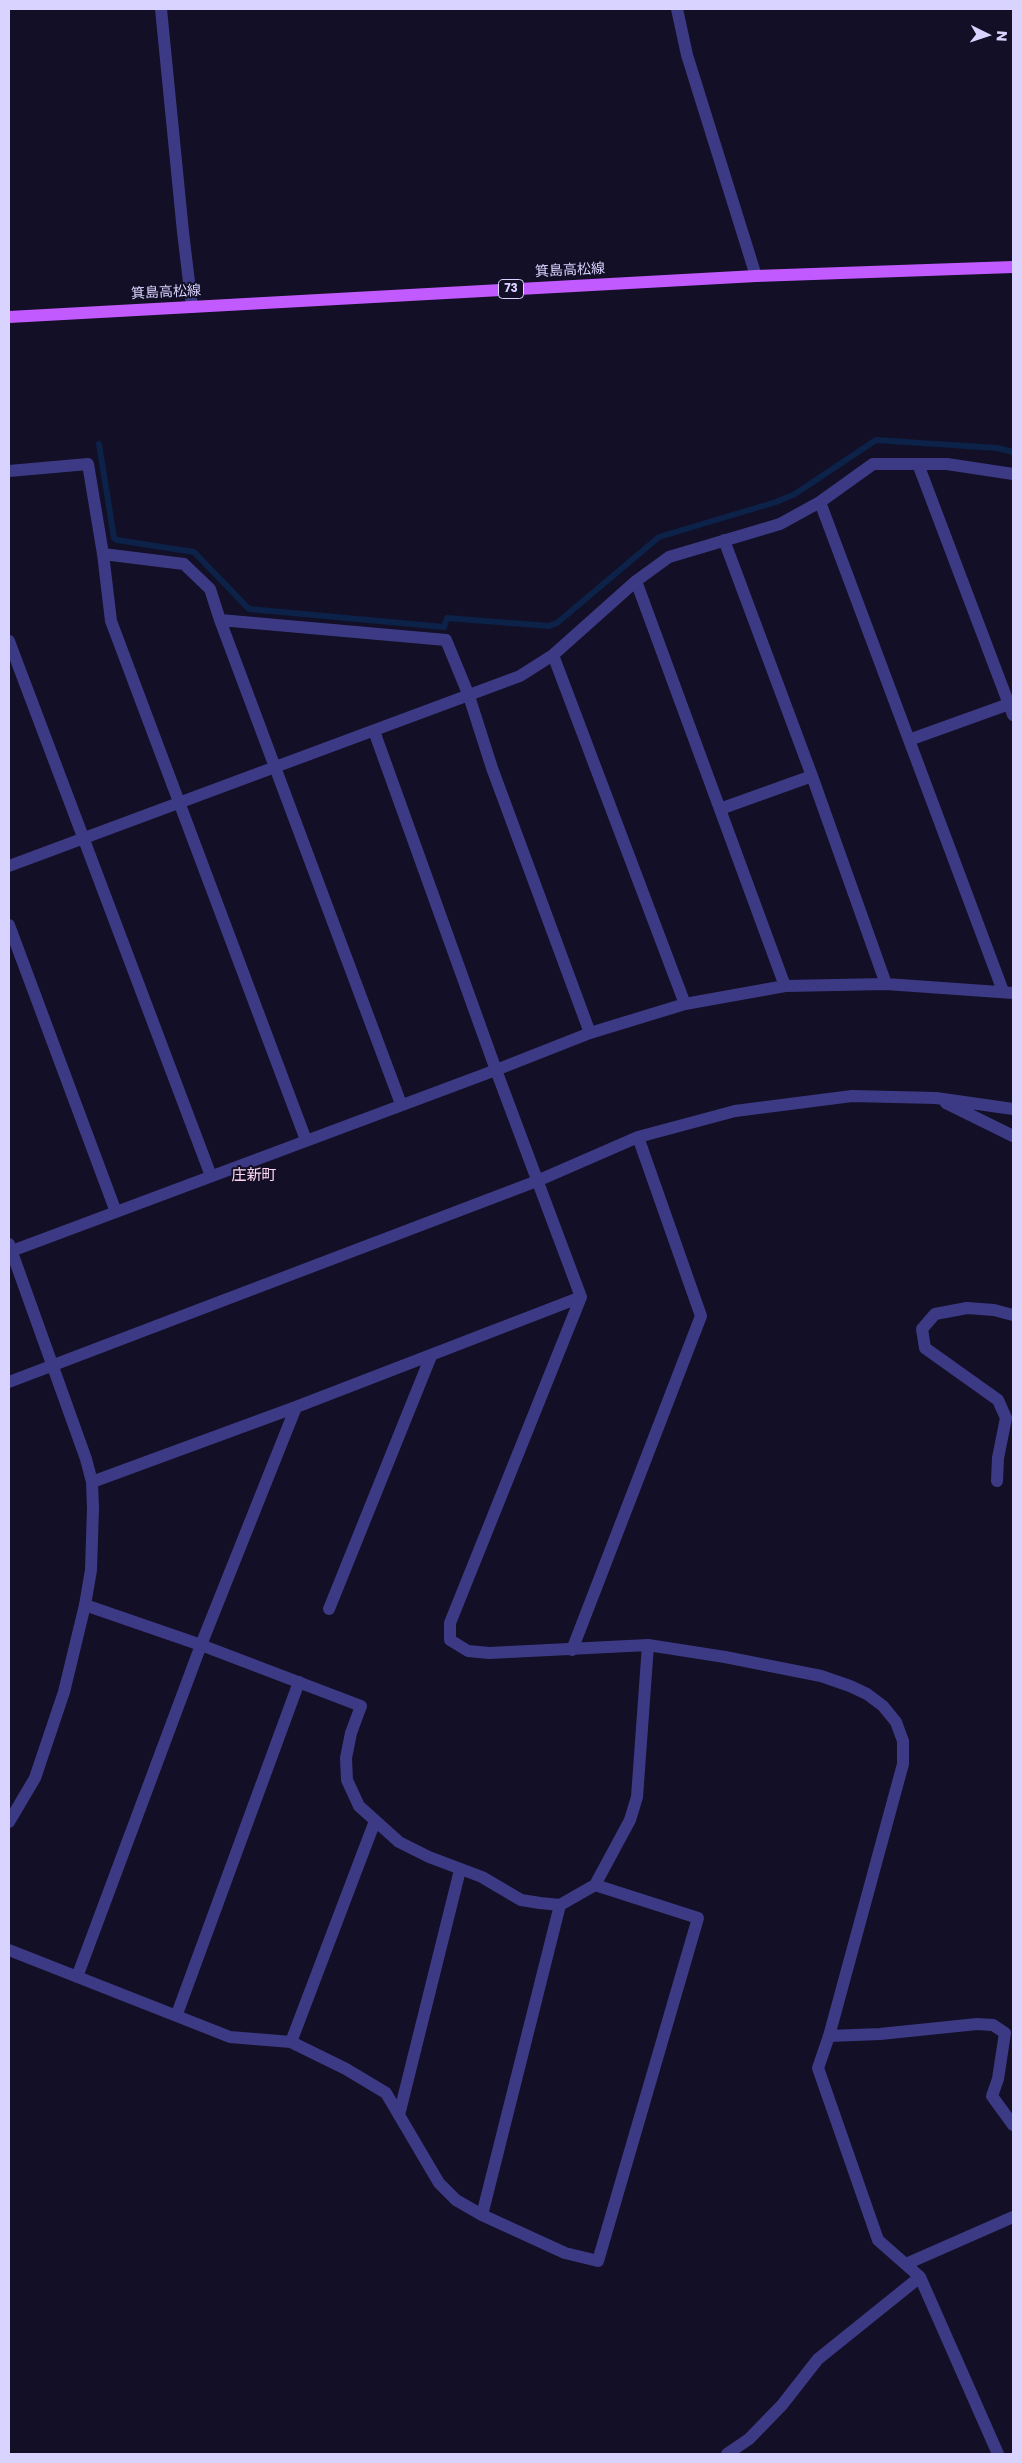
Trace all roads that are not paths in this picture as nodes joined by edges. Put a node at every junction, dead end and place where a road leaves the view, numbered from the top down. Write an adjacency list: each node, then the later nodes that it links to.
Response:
1 (161, 9): 5 (street)
2 (677, 9): 4 (street)
3 (1013, 267): 4 (main road, 箕島高松線 / 73)
4 (756, 276): 5 (main road, 箕島高松線 / 73)
5 (192, 307): 6 (main road, 箕島高松線 / 73)
6 (9, 317)
7 (918, 464): 9 (street); 10 (street); 18 (street)
8 (9, 470): 12 (street)
9 (1013, 474)
10 (820, 502): 11 (street); 20 (street)
11 (724, 540): 13 (street); 22 (street)
12 (103, 554): 14 (street); 23 (street)
13 (636, 581): 16 (street); 24 (street)
14 (220, 620): 17 (street); 21 (street)
15 (9, 641): 25 (street)
16 (553, 655): 17 (street); 31 (street)
17 (469, 696): 19 (street); 32 (street)
18 (1011, 709): 20 (street)
19 (374, 731): 21 (street); 33 (street)
20 (909, 740): 30 (street)
21 (276, 767): 23 (street); 35 (street)
22 (812, 776): 24 (street); 28 (street)
23 (178, 804): 25 (street); 39 (street)
24 (720, 809): 29 (street)
25 (83, 839): 26 (street); 40 (street)
26 (9, 866)
27 (9, 925): 42 (street)
28 (886, 984): 29 (street); 30 (street)
29 (785, 986): 31 (street)
30 (1008, 992)
31 (685, 1004): 32 (street)
32 (590, 1033): 33 (street)
33 (496, 1070): 35 (street); 41 (street)
34 (936, 1098): 36 (street); 37 (street); 38 (street)
35 (402, 1104): 39 (street)
36 (1013, 1109)
37 (1013, 1136)
38 (638, 1137): 41 (street); 56 (street)
39 (306, 1140): 40 (street)
40 (211, 1176): 42 (street)
41 (537, 1181): 44 (street); 47 (street)
42 (116, 1212): 43 (street)
43 (10, 1249): 47 (street)
44 (581, 1297): 46 (street); 56 (street)
45 (1013, 1315): 51 (street)
46 (431, 1356): 49 (street); 53 (street)
47 (54, 1365): 48 (street); 50 (street)
48 (9, 1382)
49 (296, 1407): 50 (street); 54 (street)
50 (92, 1482): 52 (street)
51 (997, 1482)
52 (86, 1605): 54 (street); 59 (street)
53 (329, 1609)
54 (201, 1645): 57 (street); 64 (street)
55 (648, 1646): 56 (street); 61 (street); 67 (street)
56 (572, 1650)
57 (299, 1682): 58 (street); 65 (street)
58 (375, 1821): 60 (street); 68 (street)
59 (9, 1822)
60 (460, 1870): 62 (street); 69 (street)
61 (595, 1885): 62 (street); 71 (street)
62 (560, 1905): 71 (street)
63 (9, 1950): 64 (street)
64 (77, 1977): 65 (street)
65 (177, 2014): 68 (street)
66 (1009, 2033): 67 (street); 70 (street)
67 (830, 2036): 73 (street)
68 (291, 2042): 69 (street)
69 (399, 2115): 71 (street)
70 (1013, 2125)
71 (482, 2215)
72 (1013, 2217): 73 (street)
73 (906, 2264): 74 (street)
74 (920, 2277): 75 (street); 76 (street)
75 (727, 2454)
76 (998, 2454)

